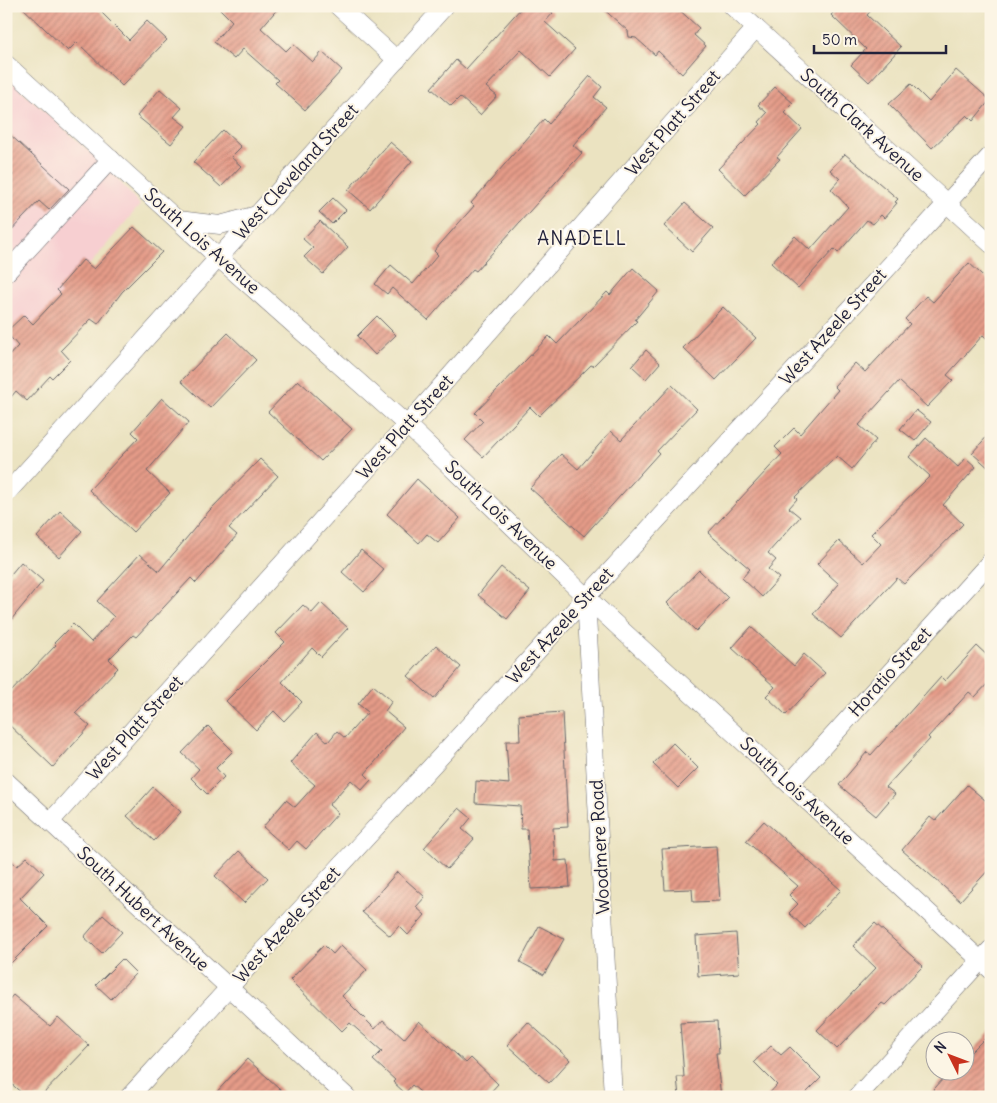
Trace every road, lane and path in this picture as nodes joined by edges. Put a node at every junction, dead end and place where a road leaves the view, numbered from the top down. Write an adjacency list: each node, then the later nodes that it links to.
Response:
1 (338, 6): 5 (street)
2 (446, 6): 5 (street, West Cleveland Street)
3 (732, 6): 4 (street, South Clark Avenue)
4 (756, 28): 9 (street, South Clark Avenue); 15 (street, West Platt Street)
5 (397, 60): 10 (street, West Cleveland Street)
6 (6, 64): 8 (street, South Lois Avenue)
7 (991, 155): 9 (street, West Azeele Street)
8 (110, 159): 11 (street, South Lois Avenue); 14 (street)
9 (947, 203): 12 (street, South Clark Avenue); 18 (street, West Azeele Street)
10 (257, 215): 11 (street); 13 (street, West Cleveland Street)
11 (178, 220): 13 (street, South Lois Avenue)
12 (991, 244)
13 (219, 258): 15 (street, South Lois Avenue); 16 (street, West Cleveland Street)
14 (6, 273)
15 (407, 425): 18 (street, South Lois Avenue); 21 (street, West Platt Street)
16 (6, 494)
17 (991, 561): 20 (street, Horatio Street)
18 (586, 597): 20 (street, South Lois Avenue); 23 (street, West Azeele Street); 26 (street, Woodmere Road)
19 (6, 782): 21 (street, South Hubert Avenue)
20 (790, 783): 22 (street, South Lois Avenue)
21 (50, 822): 23 (street, South Hubert Avenue)
22 (987, 960): 27 (street)
23 (228, 989): 24 (street, West Azeele Street); 25 (street, South Hubert Avenue)
24 (129, 1097)
25 (347, 1097)
26 (613, 1097)
27 (858, 1097)

